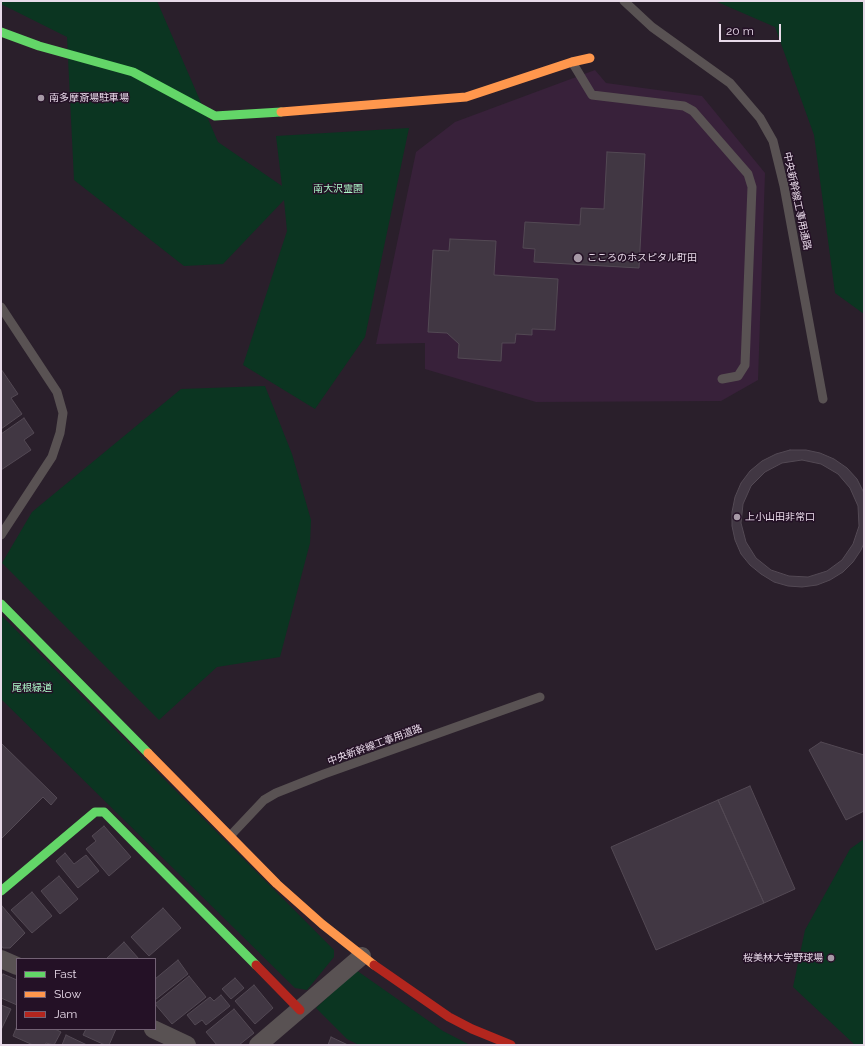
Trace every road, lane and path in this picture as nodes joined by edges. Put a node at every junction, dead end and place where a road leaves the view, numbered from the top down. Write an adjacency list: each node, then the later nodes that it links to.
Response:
1 (624, 1): 7 (lane, 中央新幹線工事用通路)
2 (1, 32): 4 (street)
3 (590, 58): 4 (street)
4 (572, 62): 6 (lane)
5 (1, 306): 8 (lane)
6 (722, 379)
7 (823, 399)
8 (1, 535)
9 (1, 604): 11 (street)
10 (540, 697): 11 (lane, 中央新幹線工事用道路)
11 (230, 836): 13 (street)
12 (1, 891): 16 (street)
13 (362, 956): 16 (street); 20 (street)
14 (1, 958): 15 (street)
15 (16, 966)
16 (300, 1010): 19 (street)
17 (155, 1030): 18 (street)
18 (187, 1045)
19 (258, 1045)
20 (511, 1045)

